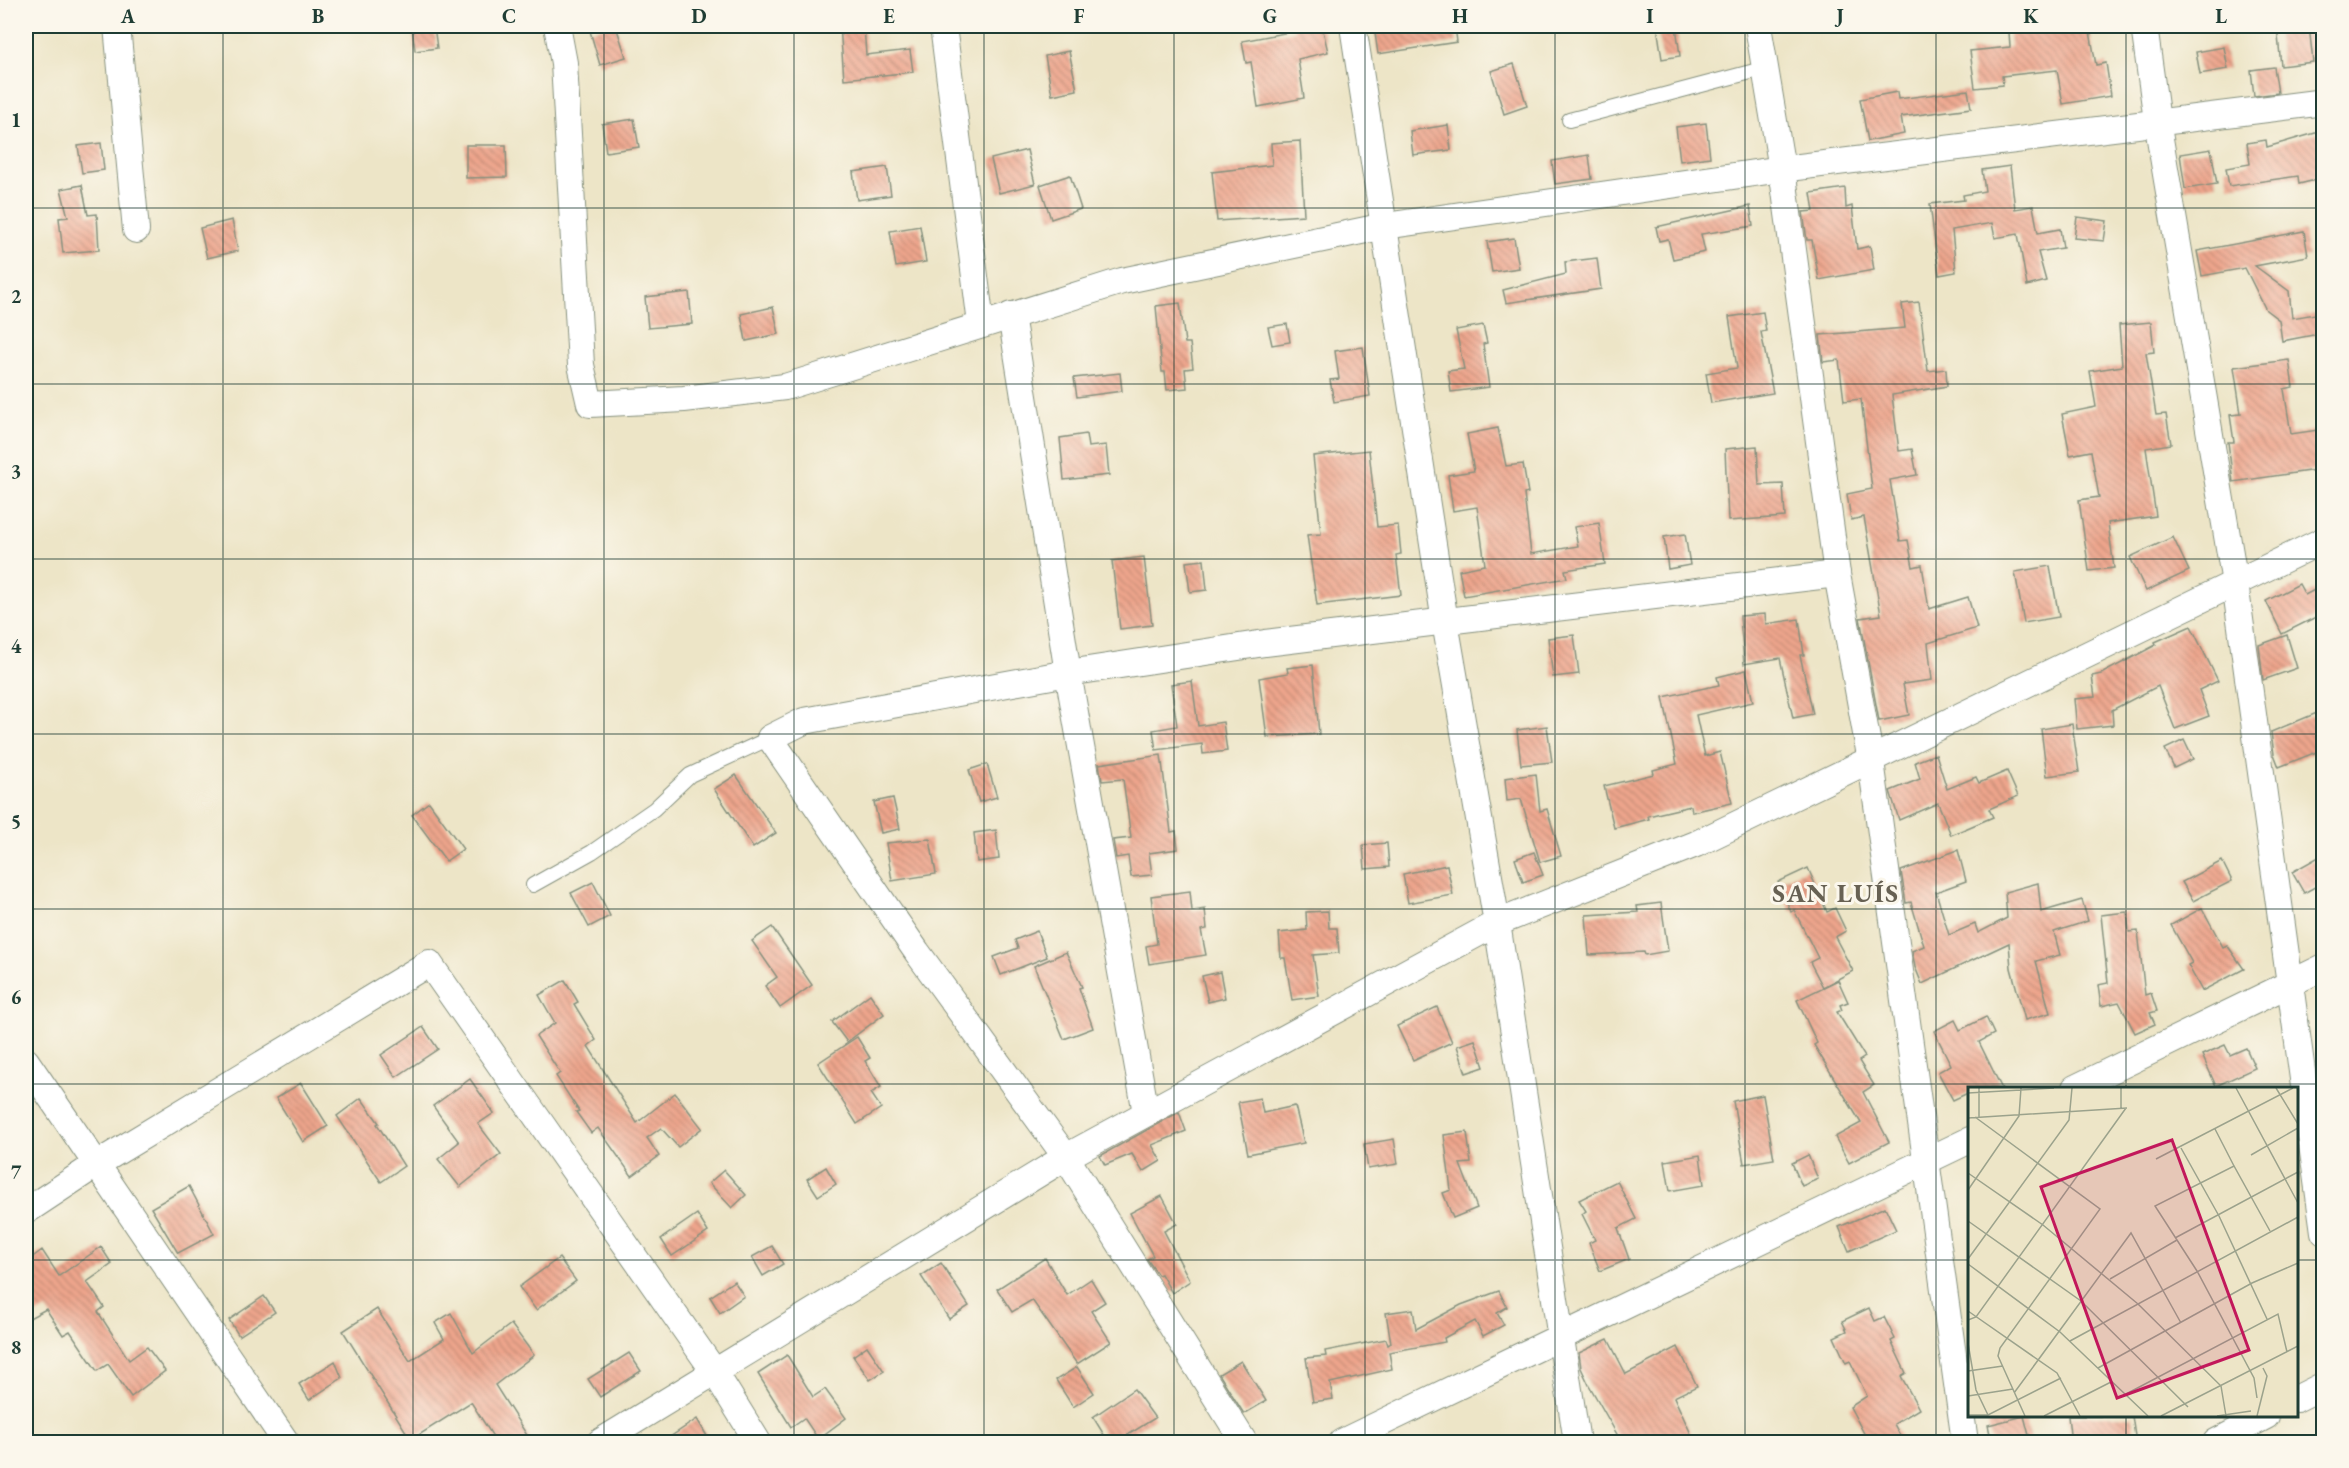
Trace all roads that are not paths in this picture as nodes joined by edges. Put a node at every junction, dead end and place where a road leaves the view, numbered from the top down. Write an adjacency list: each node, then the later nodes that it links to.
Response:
1 (117, 26): 13 (street)
2 (557, 26): 15 (street)
3 (944, 26): 15 (street)
4 (1353, 26): 12 (street)
5 (1758, 26): 7 (street)
6 (2144, 26): 10 (street)
7 (1766, 68): 9 (lane); 11 (street)
8 (2324, 102): 10 (street)
9 (1569, 120)
10 (2157, 122): 11 (street); 18 (street)
11 (1782, 169): 12 (street); 17 (street)
12 (1385, 226): 14 (street); 19 (street)
13 (136, 230)
14 (1011, 315): 15 (street); 20 (street)
15 (981, 324)
16 (2324, 540): 18 (street)
17 (1837, 574): 19 (street); 22 (street)
18 (2235, 583): 22 (street); 26 (street)
19 (1445, 622): 20 (street); 24 (street)
20 (1068, 673): 21 (street); 29 (street)
21 (770, 738): 23 (lane); 31 (street)
22 (1871, 761): 24 (street); 32 (street)
23 (533, 885)
24 (1497, 923): 29 (street); 36 (street)
25 (2324, 967): 26 (street)
26 (2288, 985): 28 (street); 35 (street)
27 (26, 1062): 33 (street)
28 (2079, 1087)
29 (1146, 1113): 31 (street)
30 (1968, 1141): 32 (street)
31 (1066, 1157): 37 (street); 44 (street)
32 (1925, 1161): 36 (street); 47 (street)
33 (97, 1164): 34 (street); 37 (street); 41 (street)
34 (26, 1211)
35 (2324, 1232)
36 (1560, 1337): 45 (street); 46 (street)
37 (714, 1371): 42 (street); 43 (street)
38 (2324, 1385): 39 (street)
39 (2298, 1398)
40 (2264, 1417): 48 (street)
41 (286, 1443)
42 (600, 1443)
43 (758, 1443)
44 (1244, 1443)
45 (1342, 1443)
46 (1576, 1443)
47 (1965, 1443)
48 (2217, 1443)

